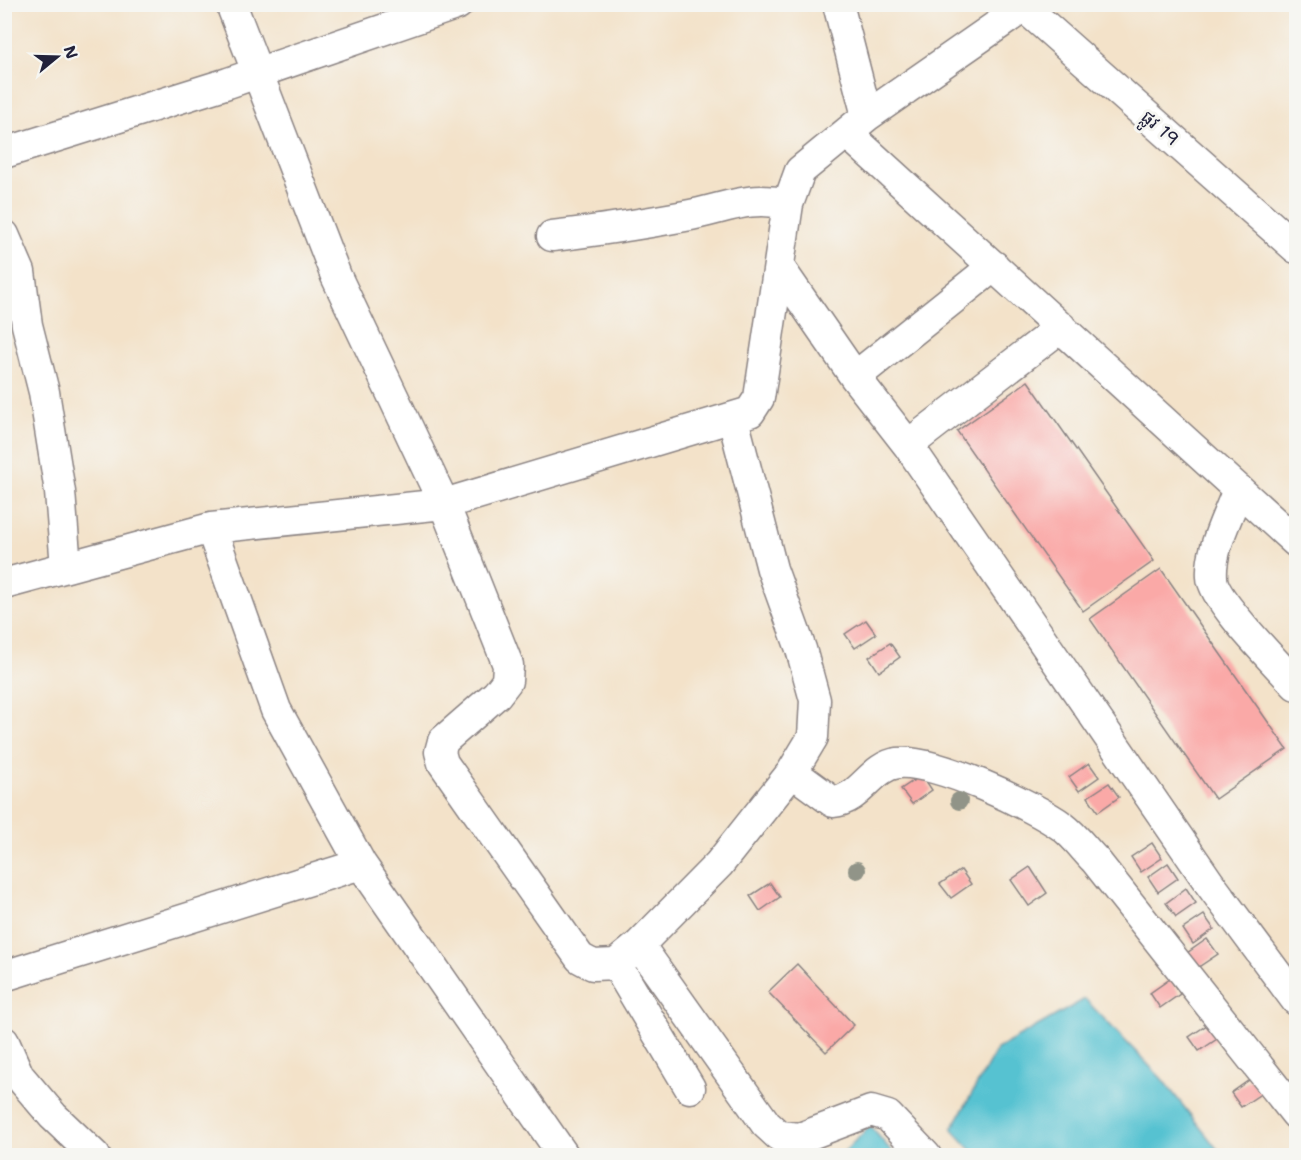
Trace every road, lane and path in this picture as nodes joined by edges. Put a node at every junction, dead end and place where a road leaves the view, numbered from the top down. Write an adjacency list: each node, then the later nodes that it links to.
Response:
1 (231, 4): 5 (street)
2 (458, 4): 5 (street)
3 (838, 4): 6 (street)
4 (1026, 6): 6 (street); 11 (street, ផ្លូវ 19)
5 (257, 71): 7 (street); 19 (street)
6 (857, 125): 8 (street); 12 (street)
7 (4, 153)
8 (788, 204): 10 (street); 13 (street)
9 (4, 235): 22 (street)
10 (552, 236)
11 (1296, 248)
12 (994, 266): 14 (street); 15 (street)
13 (779, 267): 15 (street); 16 (street)
14 (1061, 327): 17 (street); 18 (street)
15 (855, 377): 17 (street)
16 (733, 418): 19 (street); 25 (street)
17 (908, 445): 30 (street)
18 (1238, 489): 21 (street); 24 (street)
19 (444, 504): 20 (street); 28 (street)
20 (211, 528): 22 (street); 26 (street)
21 (1296, 542)
22 (66, 567): 23 (street)
23 (4, 584)
24 (1296, 685)
25 (792, 772): 27 (street); 33 (street)
26 (361, 864): 29 (street); 35 (street)
27 (639, 945): 28 (street); 36 (street)
28 (616, 964): 32 (street)
29 (4, 976)
30 (1296, 1000)
31 (4, 1041): 34 (street)
32 (690, 1088)
33 (1296, 1114)
34 (95, 1155)
35 (564, 1155)
36 (926, 1155)

